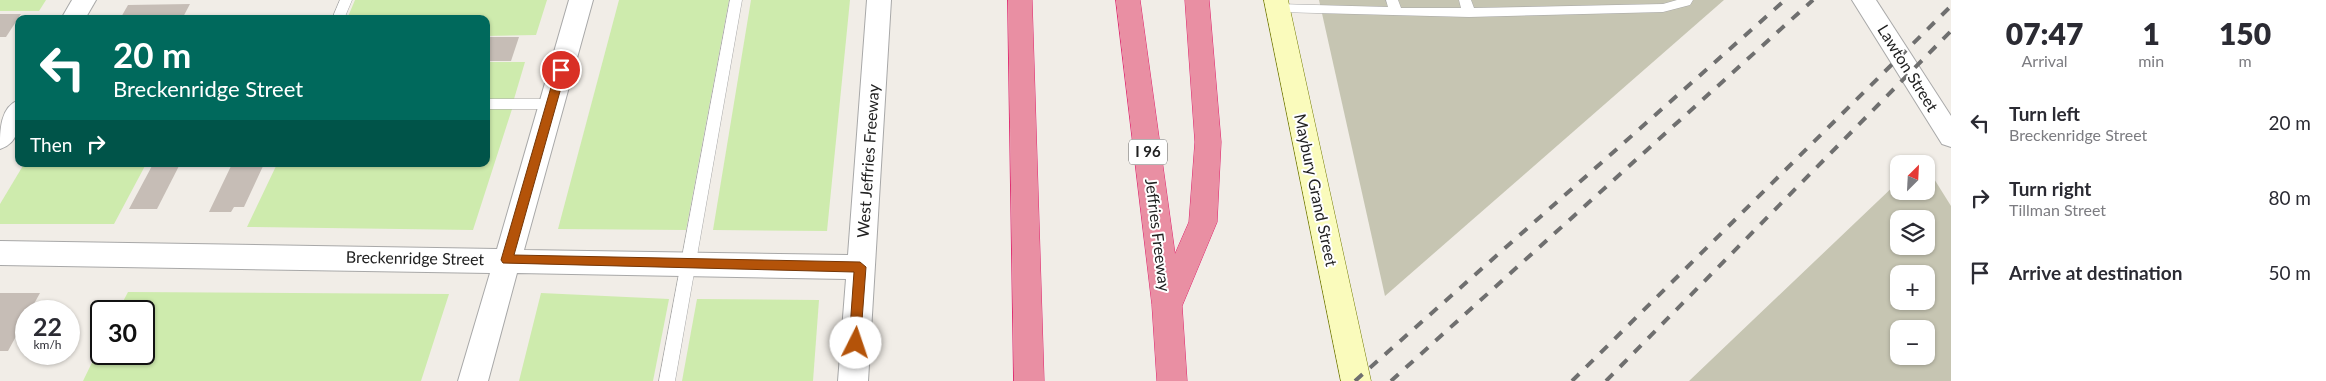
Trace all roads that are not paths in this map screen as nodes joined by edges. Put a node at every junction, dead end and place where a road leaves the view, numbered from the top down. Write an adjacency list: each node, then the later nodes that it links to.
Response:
1 (84, 0): 16 (street)
2 (346, 0): 17 (lane)
3 (580, 0): 20 (street)
4 (736, 0): 26 (lane)
5 (879, 0): 27 (street, West Jeffries Freeway)
6 (1001, 0): 18 (highway)
7 (1020, 0): 18 (highway)
8 (1128, 0): 28 (highway, Jeffries Freeway / I 96)
9 (1197, 0): 28 (highway)
10 (1465, 0): 15 (lane)
11 (1688, 0): 15 (lane)
12 (1864, 0): 22 (street, Lawton Street)
13 (1277, 4): 14 (lane); 34 (street, Maybury Grand Street)
14 (1394, 6): 15 (lane)
15 (1469, 13)
16 (75, 15)
17 (340, 15)
18 (1022, 89): 32 (highway)
19 (490, 104): 20 (lane)
20 (551, 104): 25 (street)
21 (15, 116): 23 (street)
22 (1951, 137)
23 (0, 140)
24 (0, 252): 25 (street, Breckenridge Street)
25 (507, 260): 26 (street, Breckenridge Street); 29 (street)
26 (688, 262): 27 (street, Breckenridge Street); 30 (lane)
27 (860, 267): 31 (street, West Jeffries Freeway)
28 (1167, 305): 33 (highway, Jeffries Freeway / I 96)
29 (474, 381)
30 (666, 381)
31 (853, 381)
32 (1029, 381)
33 (1172, 381)
34 (1356, 381)

